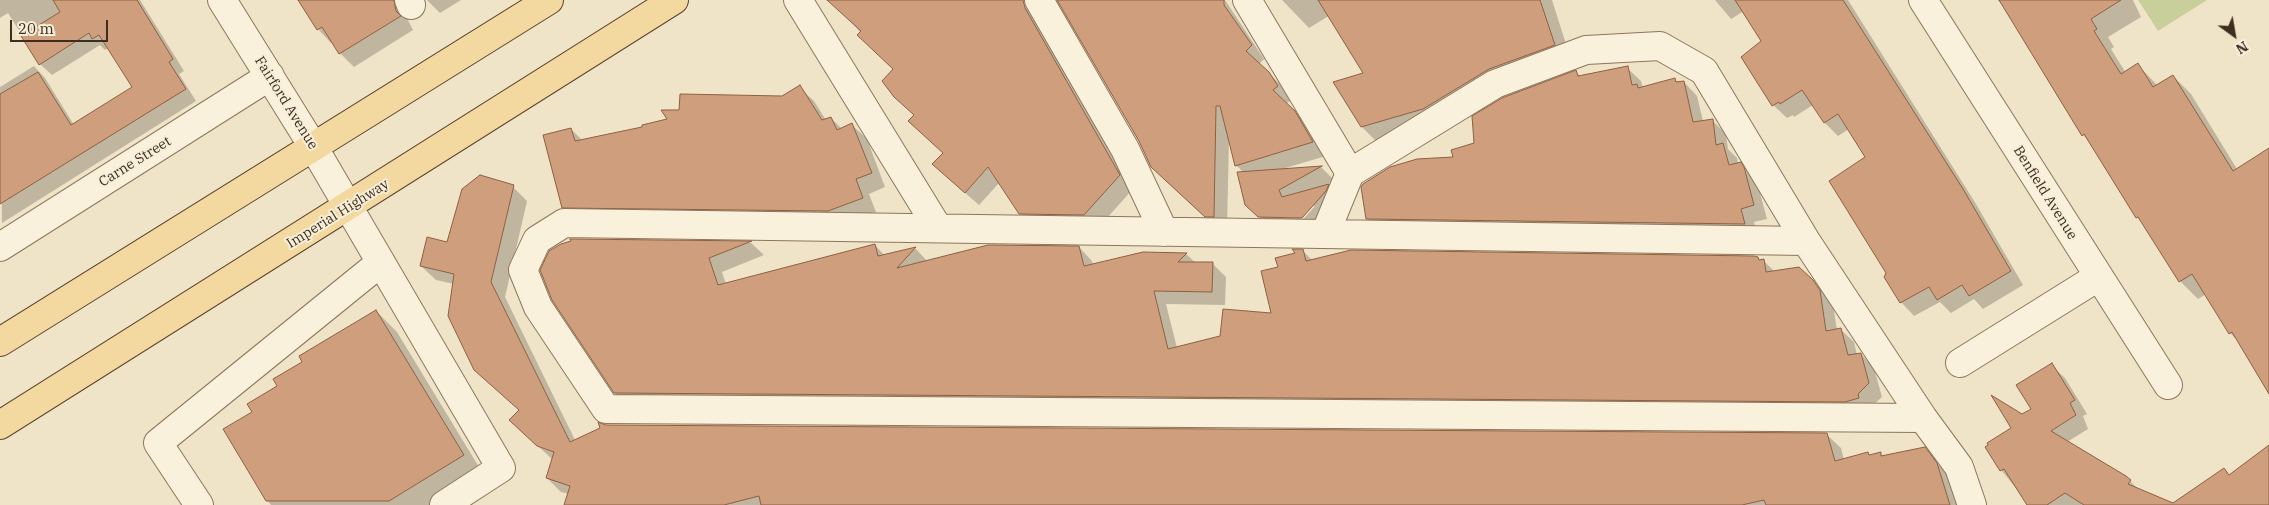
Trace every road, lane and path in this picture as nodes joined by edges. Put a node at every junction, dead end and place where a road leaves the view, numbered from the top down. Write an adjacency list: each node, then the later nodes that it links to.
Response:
1 (222, 0): 8 (street, Fairford Avenue)
2 (549, 0): 9 (main road)
3 (674, 0): 11 (main road, Imperial Highway)
4 (798, 0): 12 (street)
5 (1039, 0): 13 (street)
6 (1247, 0): 10 (street)
7 (1923, 0): 18 (street, Benfield Avenue)
8 (270, 76): 9 (street, Fairford Avenue); 16 (street, Carne Street)
9 (314, 148): 11 (street, Fairford Avenue); 19 (main road)
10 (1350, 173): 14 (street); 15 (street)
11 (349, 207): 17 (street, Fairford Avenue); 23 (main road, Imperial Highway)
12 (938, 228): 13 (street); 22 (street)
13 (1164, 232): 14 (street)
14 (1325, 234): 15 (street)
15 (1806, 241): 22 (street)
16 (0, 247)
17 (380, 263): 24 (street); 25 (street, Fairford Avenue)
18 (2098, 277): 20 (street); 21 (street, Benfield Avenue)
19 (0, 342)
20 (1960, 364)
21 (2168, 385)
22 (1922, 418): 26 (street)
23 (0, 425)
24 (199, 505)
25 (444, 505)
26 (1972, 505)

